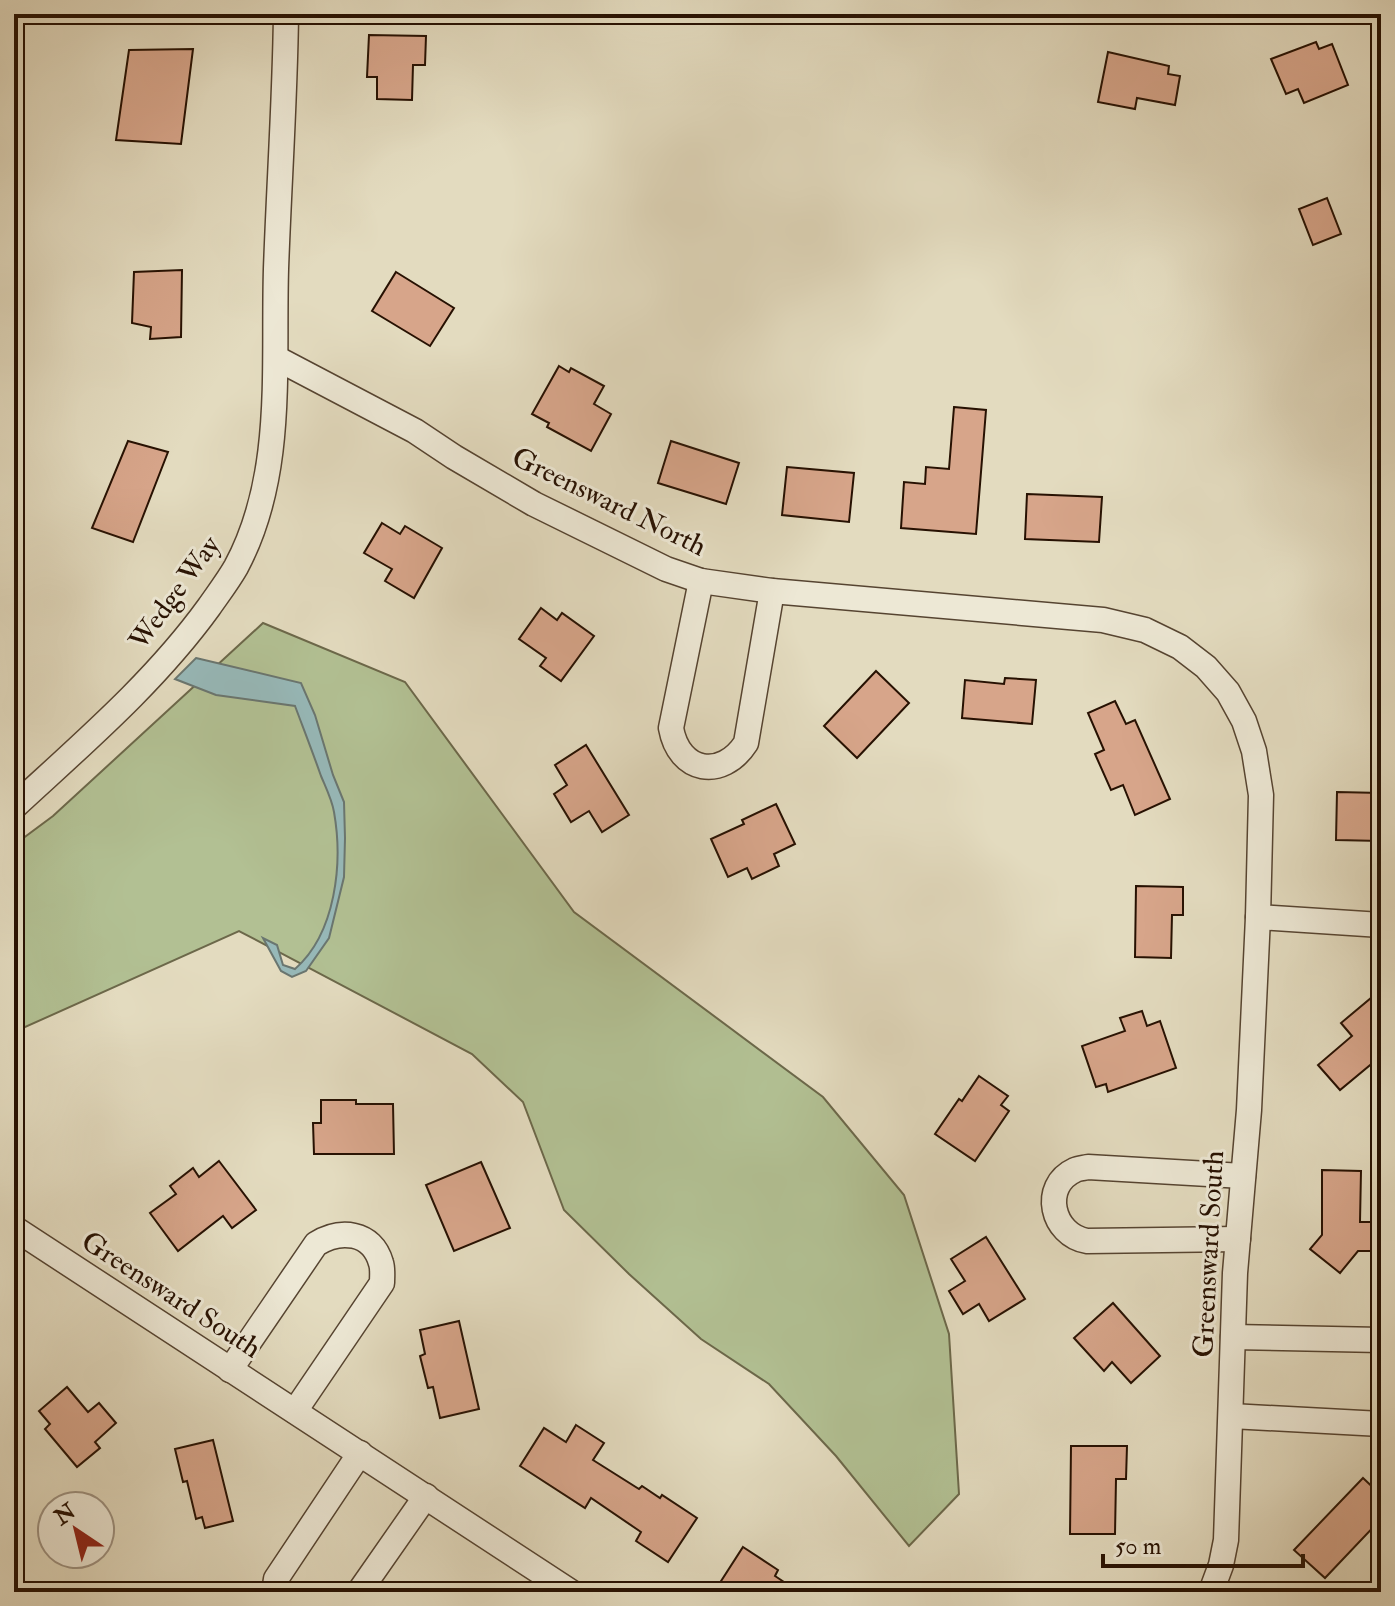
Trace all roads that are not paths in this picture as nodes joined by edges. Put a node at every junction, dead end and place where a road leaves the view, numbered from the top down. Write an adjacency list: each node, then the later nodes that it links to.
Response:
1 (286, 14): 2 (street)
2 (276, 358): 3 (street, Greensward North); 5 (street, Wedge Way)
3 (701, 581): 4 (street, Greensward North); 4 (street)
4 (772, 591): 6 (street, Greensward North)
5 (14, 807)
6 (1258, 917): 7 (street); 8 (street, Greensward South)
7 (1381, 925)
8 (1243, 1176): 10 (street, Greensward South); 10 (street)
9 (14, 1228): 13 (street, Greensward South)
10 (1238, 1239): 11 (street, Greensward South)
11 (1233, 1337): 12 (street); 15 (street, Greensward South)
12 (1381, 1340)
13 (230, 1370): 14 (street, Greensward South); 14 (street)
14 (295, 1411): 17 (street, Greensward South)
15 (1231, 1416): 16 (street); 22 (street, Greensward South)
16 (1381, 1424)
17 (360, 1453): 18 (street); 19 (street)
18 (426, 1496): 20 (street); 21 (street)
19 (274, 1592)
20 (359, 1592)
21 (571, 1592)
22 (1211, 1592)

